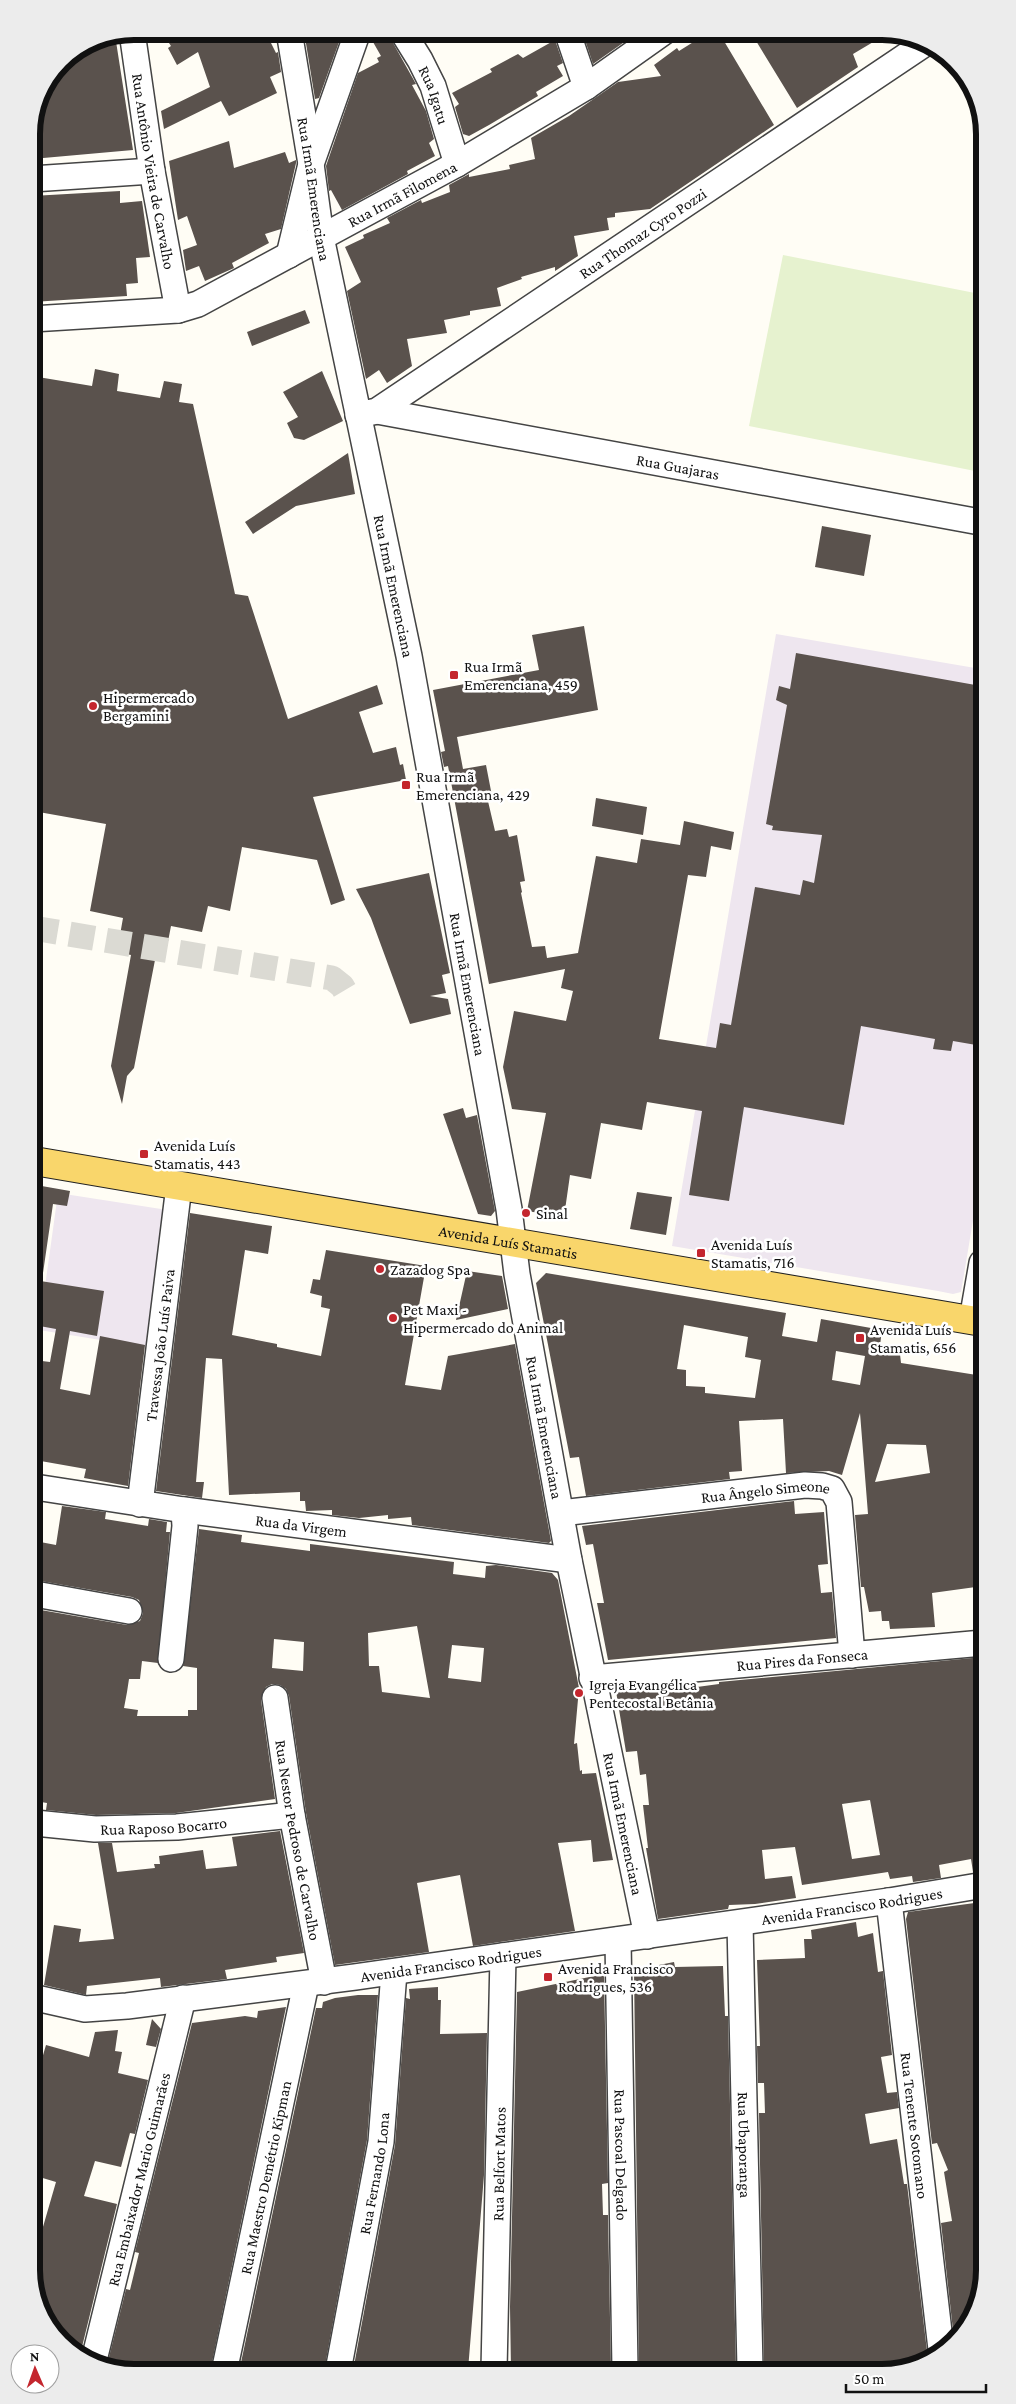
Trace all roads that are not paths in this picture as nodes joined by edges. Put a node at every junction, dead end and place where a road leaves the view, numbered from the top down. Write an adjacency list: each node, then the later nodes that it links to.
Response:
1 (133, 40): 11 (street, Rua Antônio Vieira de Carvalho)
2 (291, 40): 9 (street, Rua Irmã Emerenciana)
3 (355, 40): 9 (street)
4 (408, 40): 10 (street, Rua Igatu)
5 (570, 40): 8 (street)
6 (652, 40): 8 (street, Rua Irmã Filomena)
7 (919, 47): 17 (street, Rua Thomaz Cyro Pozzi)
8 (586, 87): 10 (street, Rua Irmã Filomena)
9 (312, 164): 13 (street, Rua Irmã Emerenciana); 14 (street)
10 (457, 164): 13 (street, Rua Irmã Filomena)
11 (152, 171): 12 (street); 15 (street, Rua Antônio Vieira de Carvalho)
12 (40, 178)
13 (321, 237): 14 (street, Rua Irmã Filomena); 17 (street, Rua Irmã Emerenciana)
14 (289, 255): 15 (street, Rua Irmã Filomena)
15 (178, 310): 16 (street, Rua Irmã Filomena)
16 (40, 319)
17 (368, 413): 18 (street, Rua Guajaras); 21 (street, Rua Irmã Emerenciana)
18 (976, 521)
19 (40, 1162): 20 (main road, Avenida Luís Stamatis)
20 (179, 1186): 21 (main road, Avenida Luís Stamatis); 24 (street, Travessa João Luís Paiva)
21 (514, 1242): 22 (main road, Avenida Luís Stamatis); 26 (street, Rua Irmã Emerenciana)
22 (976, 1321)
23 (40, 1488): 24 (street, Rua da Virgem)
24 (140, 1504): 25 (street, Rua da Virgem)
25 (184, 1510): 27 (street, Rua da Virgem); 32 (street)
26 (561, 1513): 27 (street, Rua Irmã Emerenciana); 31 (street, Rua Ângelo Simeone)
27 (569, 1560): 33 (street, Rua Irmã Emerenciana)
28 (40, 1595): 29 (street)
29 (130, 1611)
30 (976, 1644): 31 (street, Rua Pires da Fonseca)
31 (852, 1655): 33 (street, Rua Pires da Fonseca)
32 (171, 1659)
33 (592, 1678): 40 (street, Rua Irmã Emerenciana)
34 (275, 1698): 35 (street, Rua Nestor Pedroso de Carvalho)
35 (292, 1815): 36 (street, Rua Raposo Bocarro); 44 (street, Rua Nestor Pedroso de Carvalho)
36 (40, 1822)
37 (976, 1886): 38 (street, Avenida Francisco Rodrigues)
38 (888, 1901): 39 (street, Avenida Francisco Rodrigues); 47 (street, Rua Tenente Sotomano)
39 (740, 1923): 40 (street, Avenida Francisco Rodrigues); 53 (street, Rua Ubaporanga)
40 (647, 1936): 41 (street, Avenida Francisco Rodrigues)
41 (618, 1940): 42 (street, Avenida Francisco Rodrigues); 52 (street, Rua Pascoal Delgado)
42 (503, 1956): 43 (street, Avenida Francisco Rodrigues); 51 (street, Rua Belfort Matos)
43 (394, 1972): 44 (street, Avenida Francisco Rodrigues); 50 (street, Rua Fernando Lona)
44 (315, 1983): 45 (street, Avenida Francisco Rodrigues); 49 (street, Rua Maestro Demétrio Kipman)
45 (183, 1998): 46 (street, Avenida Francisco Rodrigues); 48 (street, Rua Embaixador Mario Guimarães)
46 (40, 1999)
47 (939, 2345)
48 (95, 2355)
49 (226, 2364)
50 (339, 2364)
51 (494, 2364)
52 (625, 2364)
53 (750, 2364)

